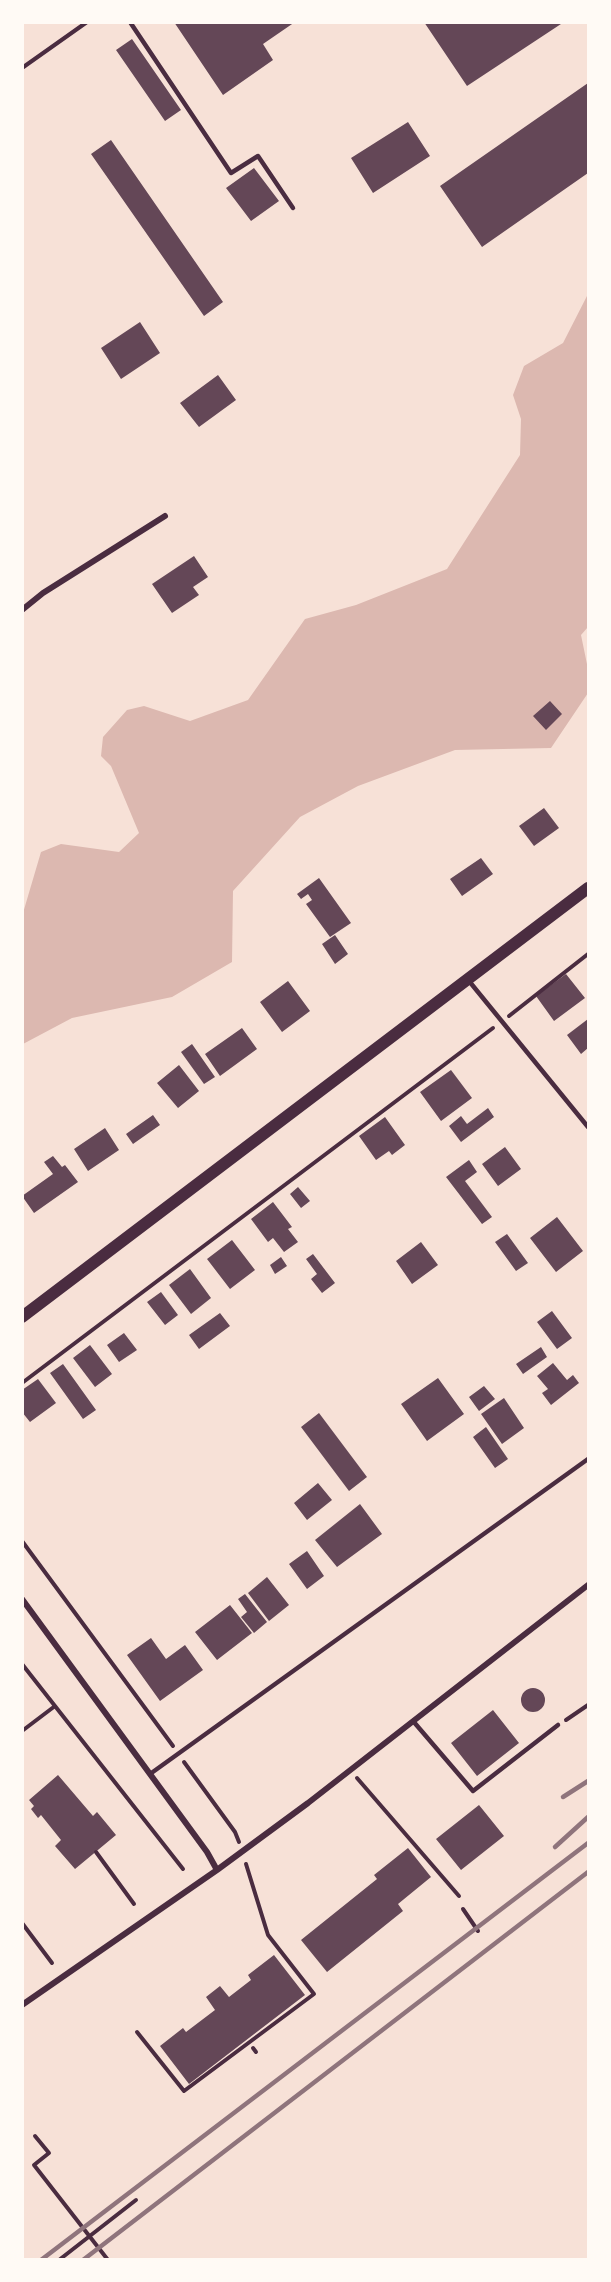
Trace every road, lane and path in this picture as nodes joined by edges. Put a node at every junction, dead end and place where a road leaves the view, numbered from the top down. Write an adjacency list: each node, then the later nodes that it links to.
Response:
1 (87, 22): 3 (path)
2 (130, 22): 4 (lane)
3 (22, 68)
4 (293, 208)
5 (165, 516): 6 (street)
6 (22, 610)
7 (588, 888): 9 (main road)
8 (588, 954): 10 (path)
9 (468, 979): 10 (lane); 12 (main road)
10 (502, 1022): 11 (lane); 13 (path)
11 (588, 1127)
12 (22, 1317)
13 (22, 1383)
14 (588, 1459): 24 (lane)
15 (22, 1541): 24 (path)
16 (588, 1585): 21 (street)
17 (22, 1599): 26 (street)
18 (22, 1664): 20 (path)
19 (588, 1705): 22 (path)
20 (55, 1706): 23 (path); 29 (path)
21 (413, 1721): 22 (lane); 25 (street)
22 (558, 1725)
23 (22, 1731)
24 (179, 1755): 26 (lane); 28 (path)
25 (350, 1770): 28 (street); 31 (path)
26 (150, 1774): 30 (street)
27 (96, 1852): 32 (path)
28 (242, 1852): 30 (street); 38 (path)
29 (183, 1869)
30 (217, 1870): 37 (street)
31 (459, 1896)
32 (134, 1905)
33 (463, 1910): 35 (path)
34 (22, 1923): 36 (path)
35 (478, 1931)
36 (52, 1963)
37 (22, 2005)
38 (137, 2032)
39 (35, 2136): 41 (path)
40 (136, 2200): 41 (path)
41 (90, 2236): 42 (path); 43 (path)
42 (59, 2259)
43 (108, 2259)

